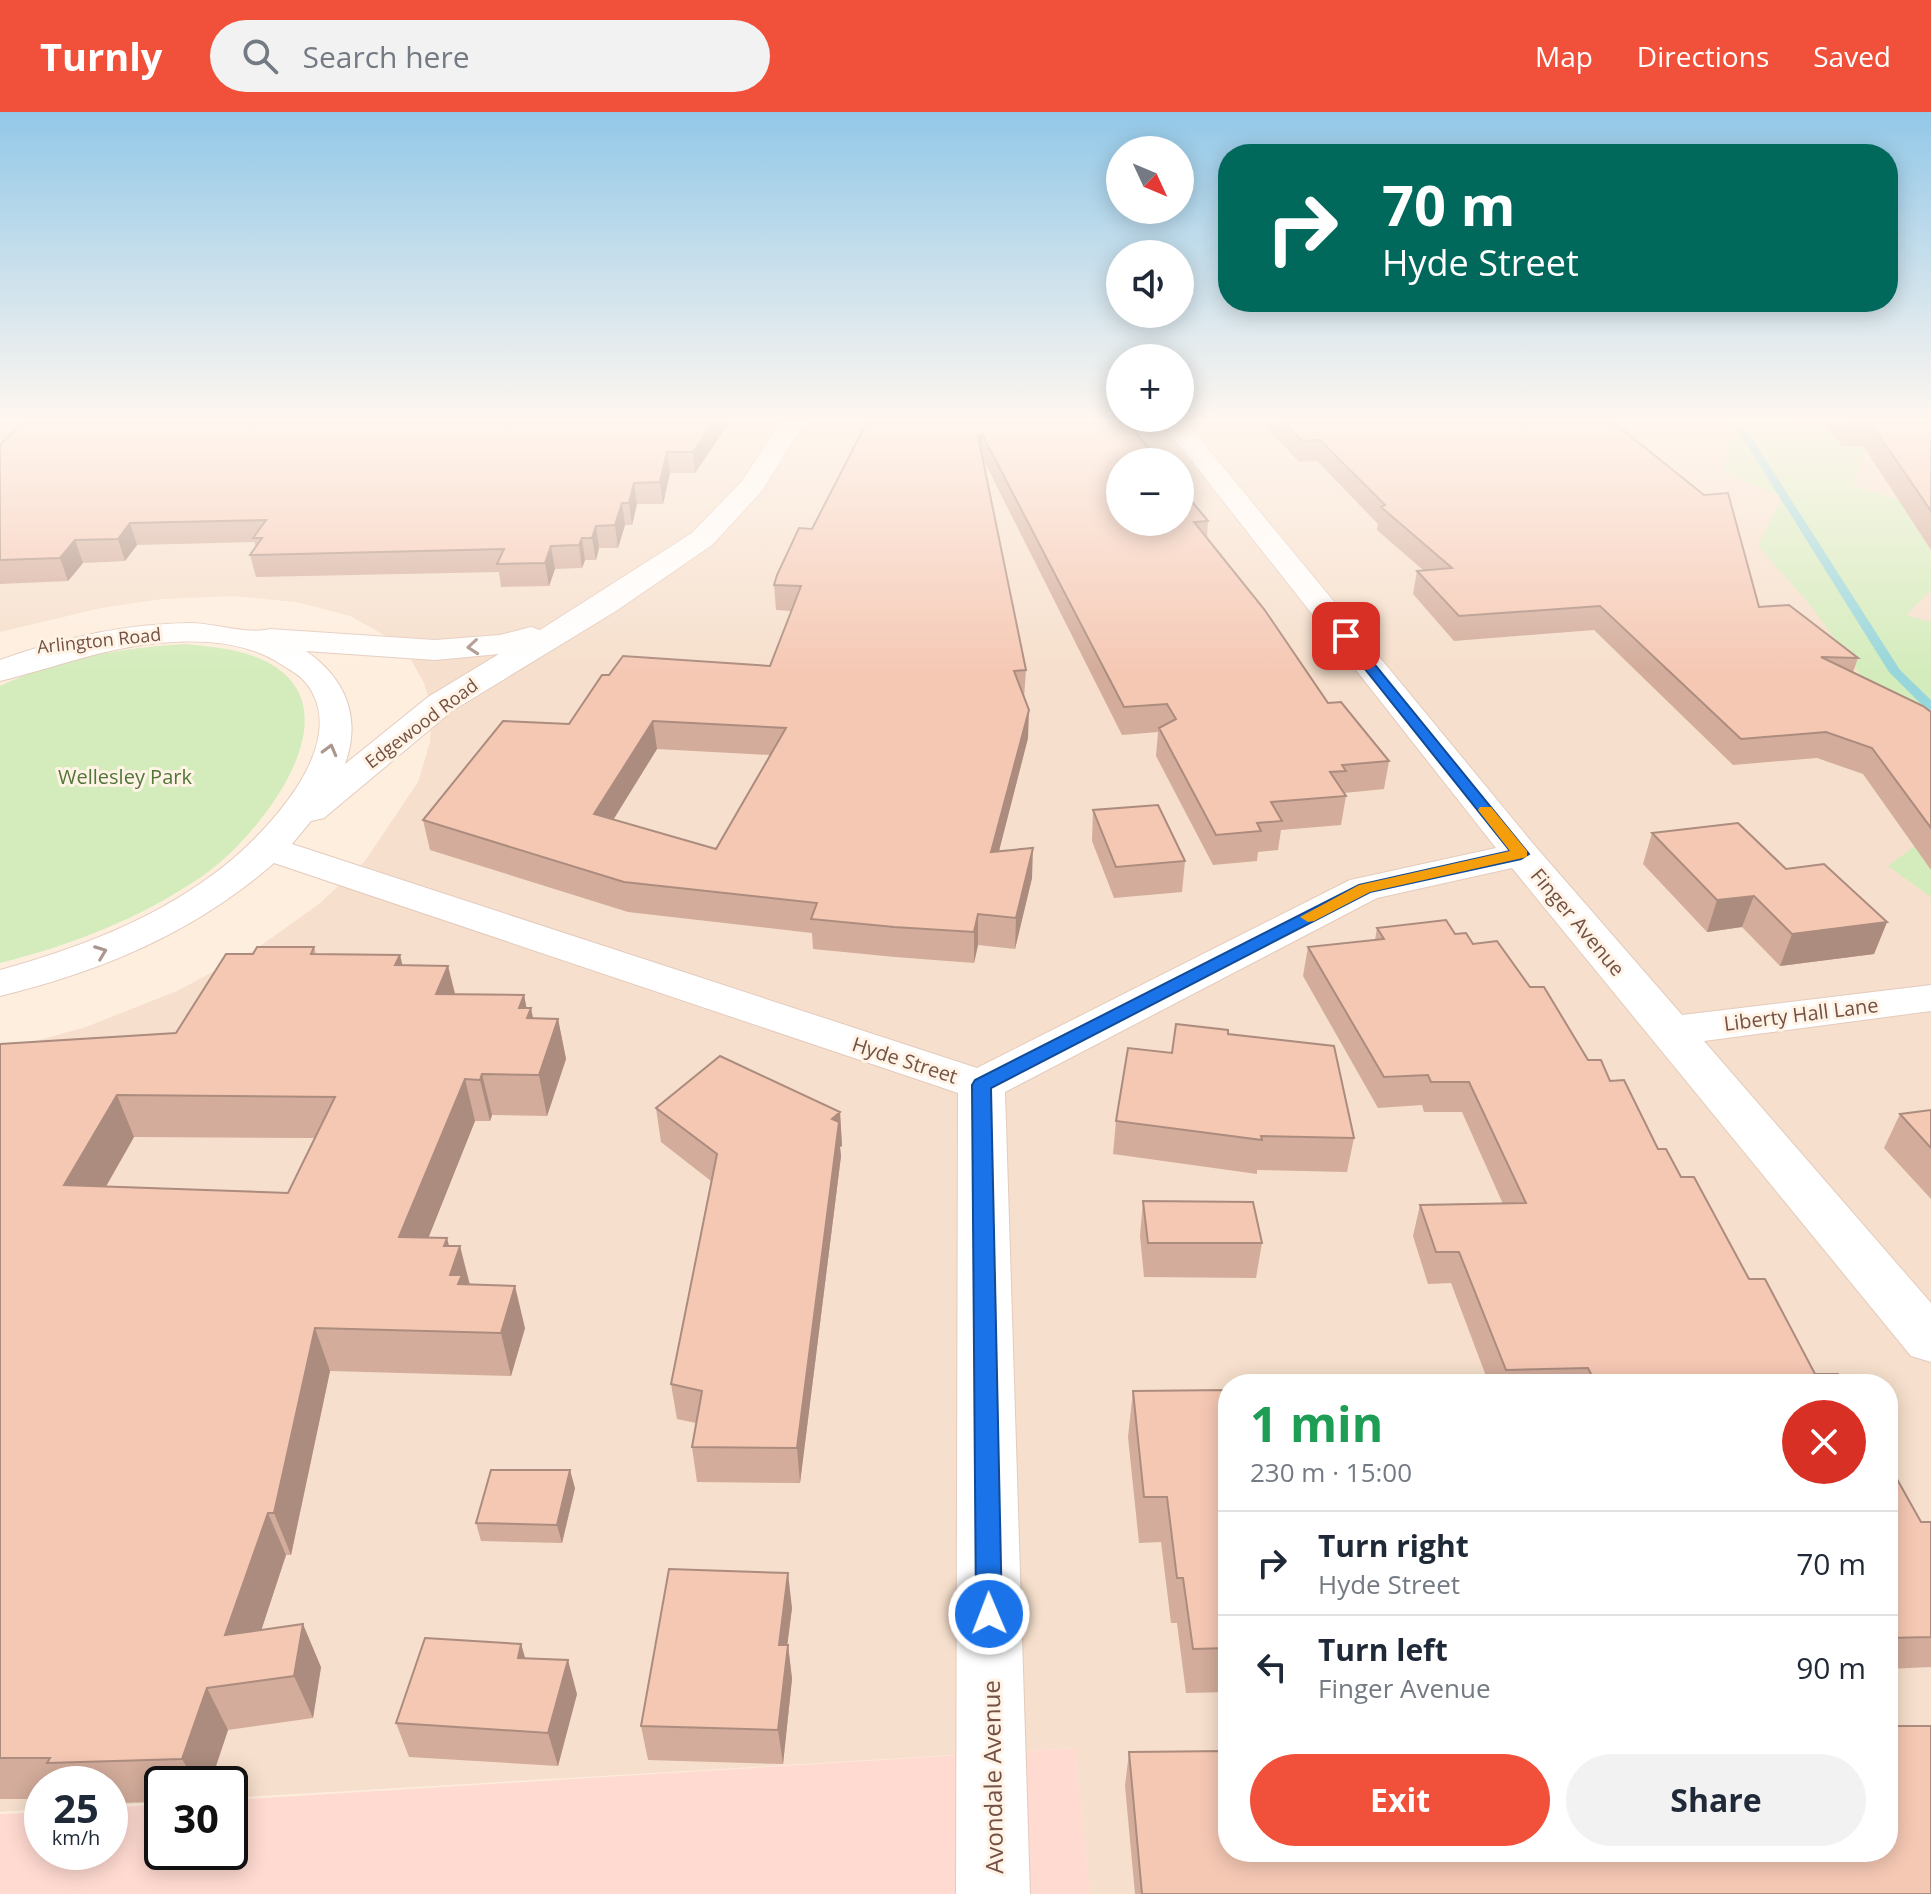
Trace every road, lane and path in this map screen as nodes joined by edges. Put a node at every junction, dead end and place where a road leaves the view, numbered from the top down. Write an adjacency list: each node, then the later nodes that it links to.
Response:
1 (734, 505): 3 (street, Edgewood Road)
2 (1240, 505): 9 (street, Finger Avenue)
3 (575, 621): 5 (street, Edgewood Road, one-way to 5); 8 (street, Edgewood Road)
4 (199, 632): 5 (street); 6 (street, Arlington Road); 7 (street)
5 (242, 637): 8 (street, one-way to 5)
6 (0, 651)
7 (0, 671)
8 (273, 844): 10 (street, one-way to 8); 15 (street, Hyde Street)
9 (1521, 854): 14 (street, Finger Avenue); 15 (street, Hyde Street)
10 (60, 968): 11 (street); 12 (street)
11 (0, 983)
12 (0, 990)
13 (1931, 998): 14 (street, Liberty Hall Lane)
14 (1670, 1031): 16 (street, Finger Avenue)
15 (981, 1085): 18 (street, Avondale Avenue)
16 (1913, 1296): 17 (street, Finger Avenue)
17 (1931, 1341)
18 (993, 1894)

